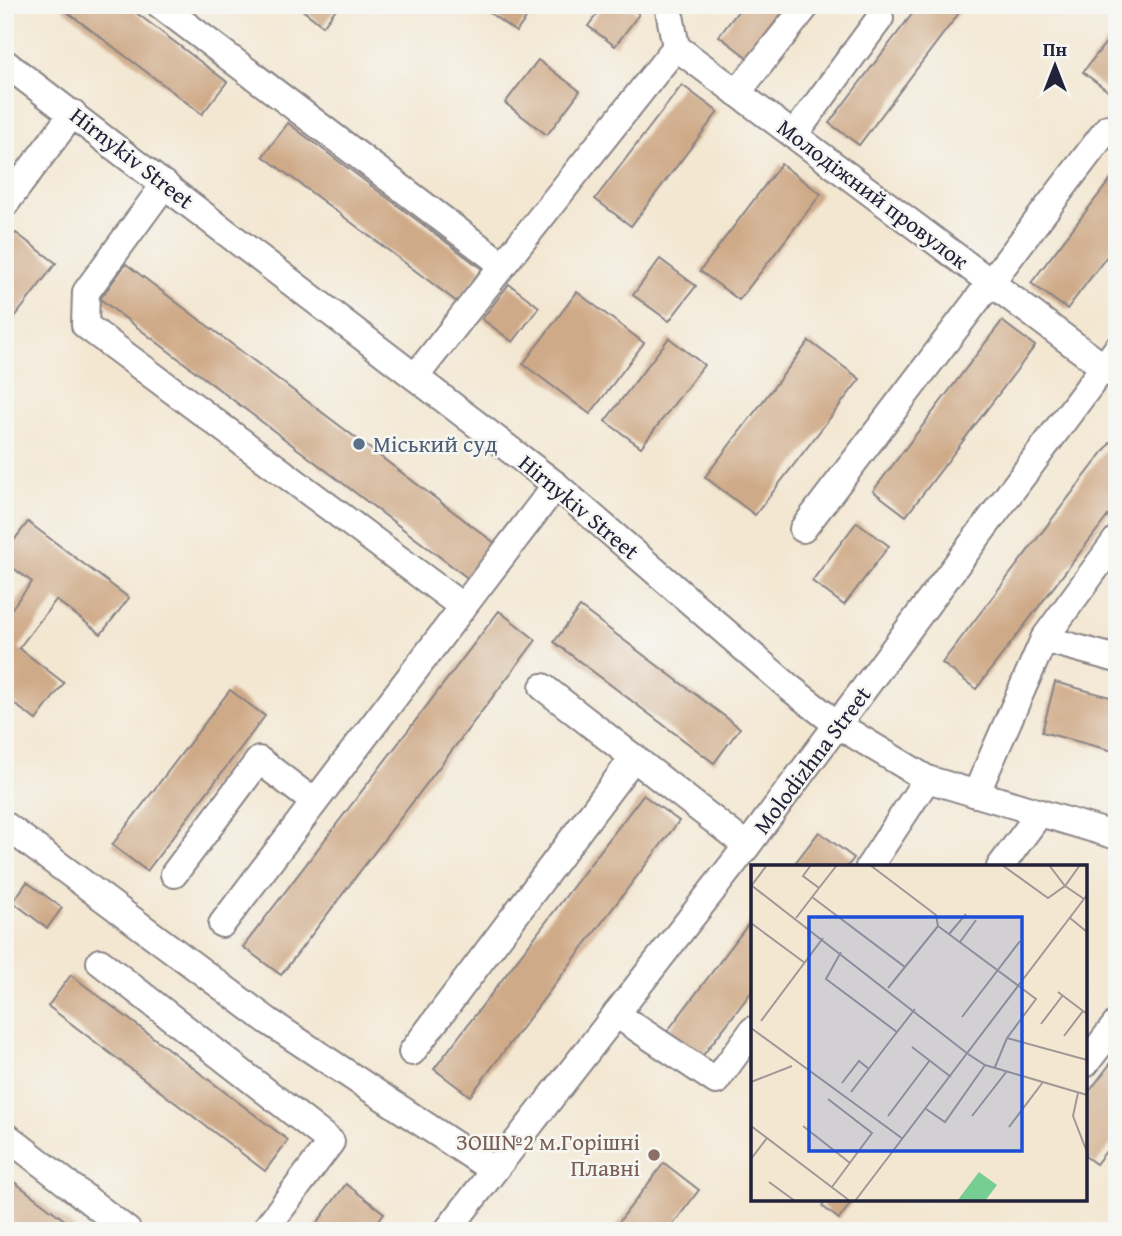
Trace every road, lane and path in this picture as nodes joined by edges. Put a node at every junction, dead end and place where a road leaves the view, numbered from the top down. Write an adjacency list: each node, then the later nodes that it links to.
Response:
1 (160, 5): 13 (street)
2 (668, 5): 5 (street)
3 (807, 5): 7 (street)
4 (880, 18): 10 (street)
5 (676, 47): 7 (street, Молодіжний провулок); 13 (street)
6 (5, 63): 8 (street, Hirnykiv Street)
7 (737, 93): 10 (street, Молодіжний провулок)
8 (73, 113): 11 (street, Hirnykiv Street); 12 (street)
9 (1108, 128): 14 (street)
10 (794, 135): 14 (street, Молодіжний провулок)
11 (165, 184): 16 (street, Hirnykiv Street); 20 (street)
12 (5, 204)
13 (503, 265): 16 (street)
14 (990, 281): 15 (street, Молодіжний провулок); 18 (street)
15 (1112, 364): 24 (street, Molodizhna Street)
16 (415, 377): 17 (street, Hirnykiv Street)
17 (556, 485): 20 (street); 24 (street, Hirnykiv Street)
18 (803, 529)
19 (1117, 539): 21 (street)
20 (463, 607): 28 (street)
21 (1044, 639): 22 (street); 27 (street)
22 (1117, 659)
23 (543, 687): 25 (street)
24 (838, 725): 26 (street, Hirnykiv Street); 32 (street, Molodizhna Street)
25 (634, 757): 32 (street); 41 (street)
26 (927, 779): 27 (street, Hirnykiv Street); 33 (street)
27 (976, 794): 29 (street, Hirnykiv Street)
28 (314, 803): 35 (street); 36 (street)
29 (1040, 813): 31 (street, Hirnykiv Street); 34 (street)
30 (5, 825): 44 (street)
31 (1117, 836)
32 (747, 846): 38 (street, Molodizhna Street)
33 (870, 865)
34 (1001, 865)
35 (174, 874)
36 (222, 924)
37 (100, 962): 46 (street)
38 (616, 1014): 40 (street); 44 (street, Molodizhna Street)
39 (1117, 1023): 42 (street)
40 (751, 1033)
41 (412, 1052)
42 (1087, 1061)
43 (5, 1135): 45 (street)
44 (494, 1170): 47 (street, Molodizhna Street)
45 (128, 1231)
46 (264, 1231)
47 (447, 1231)

